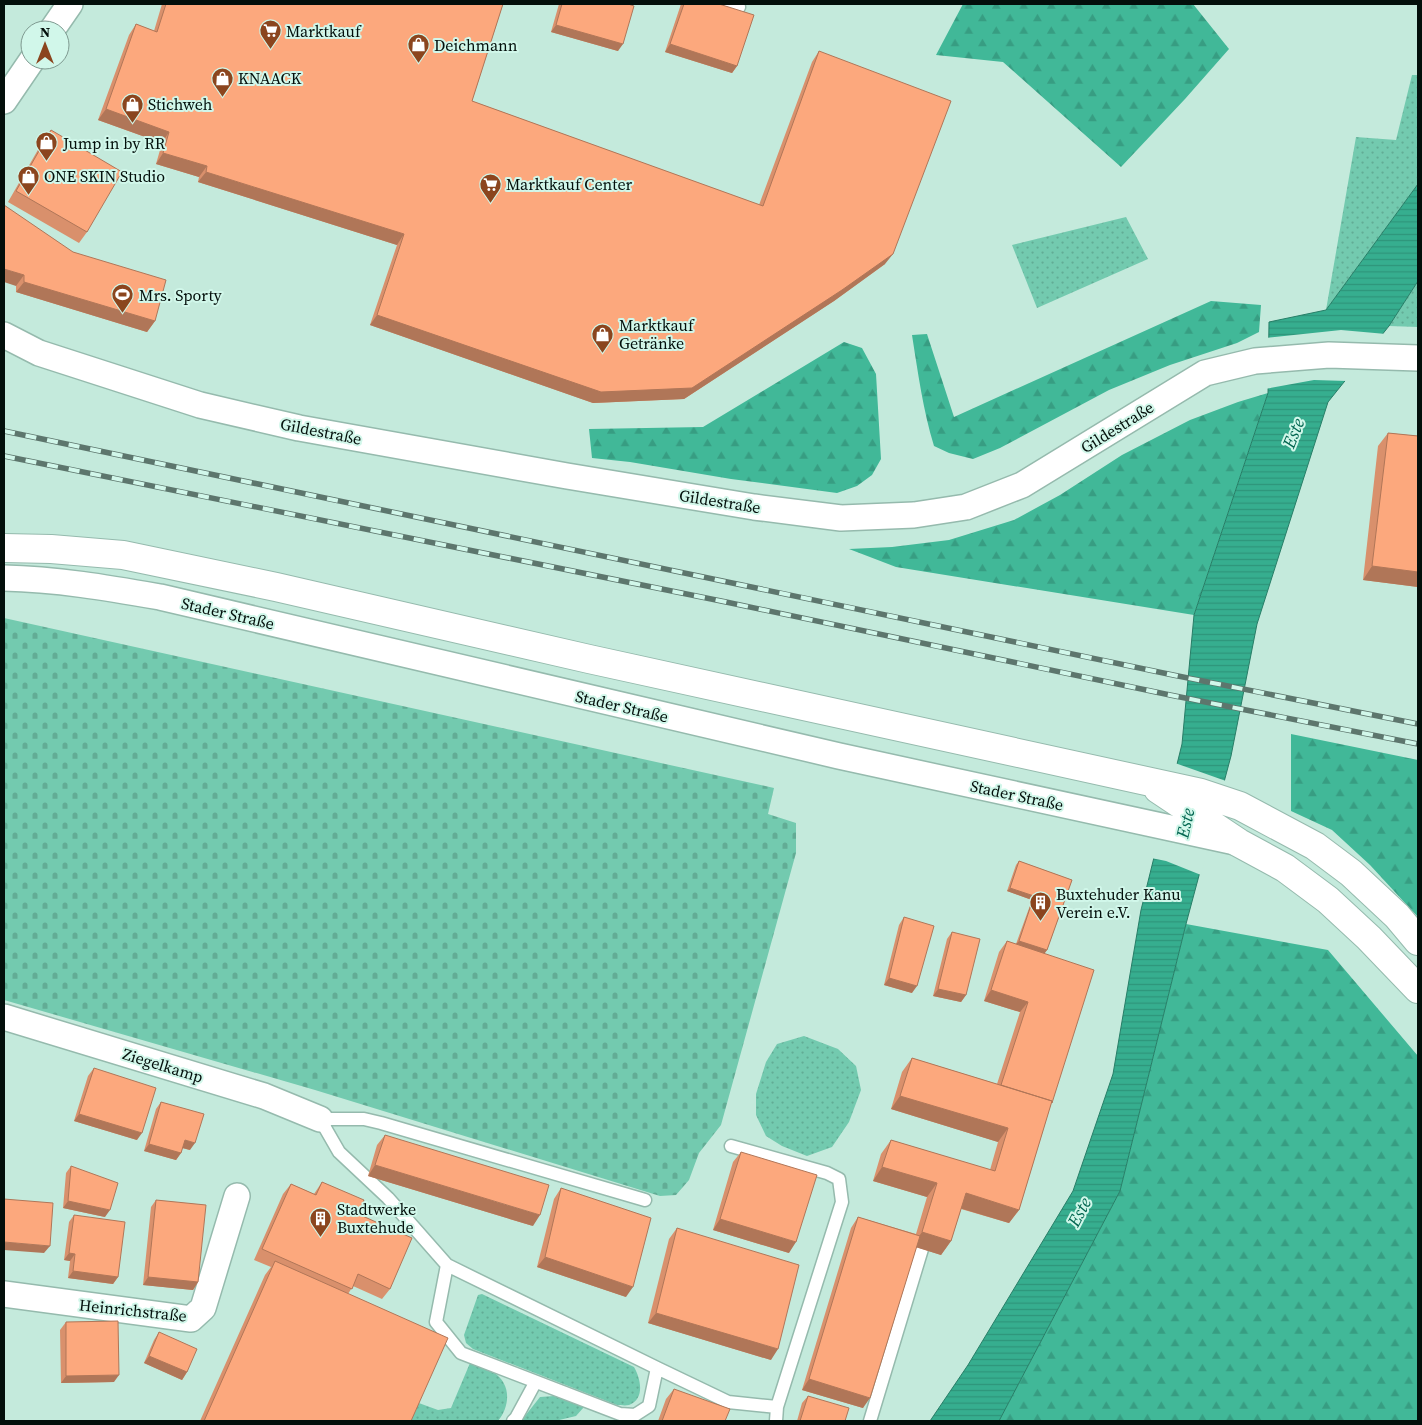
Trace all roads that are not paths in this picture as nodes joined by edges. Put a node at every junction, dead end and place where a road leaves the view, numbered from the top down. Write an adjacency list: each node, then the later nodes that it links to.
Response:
1 (70, 4): 2 (street)
2 (59, 20)
3 (25, 70): 4 (street)
4 (4, 101)
5 (4, 335): 6 (street, Gildestraße)
6 (1418, 358)
7 (4, 548): 9 (street)
8 (4, 578): 10 (street, Stader Straße)
9 (1144, 780): 10 (street); 11 (street)
10 (1239, 843): 12 (street)
11 (1418, 941)
12 (1418, 989)
13 (4, 1017): 14 (street, Ziegelkamp)
14 (320, 1119): 17 (lane); 19 (lane)
15 (731, 1146): 23 (lane)
16 (237, 1196): 20 (street, Heinrichstraße)
17 (645, 1200)
18 (922, 1249): 27 (lane)
19 (447, 1265): 21 (lane); 22 (lane)
20 (4, 1294)
21 (657, 1368): 23 (lane); 24 (lane)
22 (535, 1382): 24 (lane); 25 (lane)
23 (776, 1407): 26 (lane)
24 (635, 1418)
25 (513, 1421)
26 (776, 1421)
27 (870, 1421)

